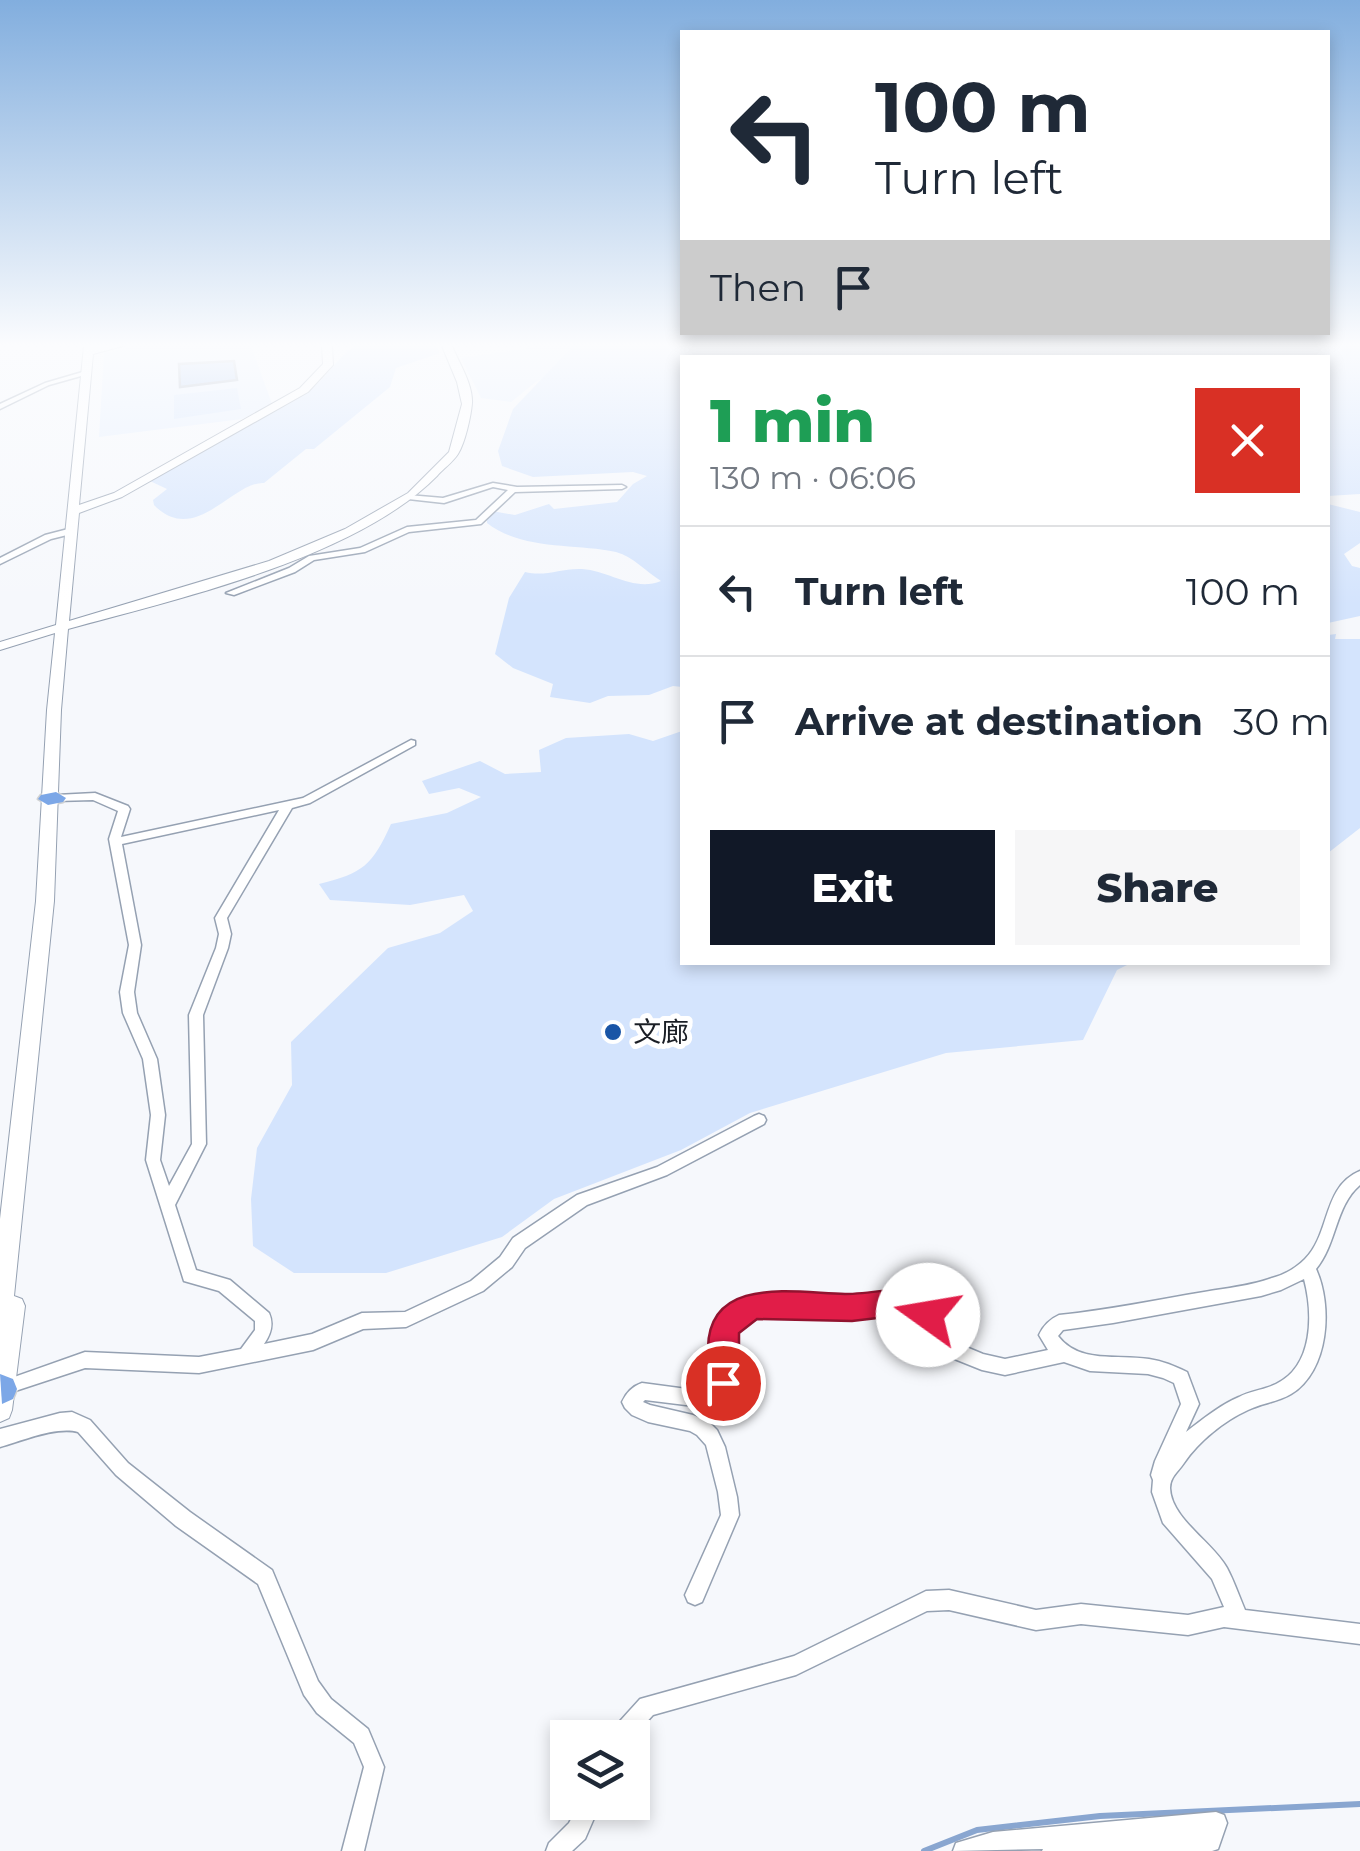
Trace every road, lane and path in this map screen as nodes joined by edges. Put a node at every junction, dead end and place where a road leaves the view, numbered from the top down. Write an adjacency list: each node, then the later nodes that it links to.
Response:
1 (81, 432): 7 (main road)
2 (229, 432): 7 (main road)
3 (460, 432): 6 (main road)
4 (622, 487): 5 (street)
5 (514, 490): 6 (street); 10 (street)
6 (408, 498): 11 (main road)
7 (74, 511): 8 (main road)
8 (72, 530): 9 (street); 11 (main road)
9 (0, 561)
10 (231, 593)
11 (64, 628): 12 (main road); 14 (main road)
12 (0, 646)
13 (411, 742): 15 (street)
14 (52, 798): 16 (street); 21 (main road); 24 (main road)
15 (288, 804): 16 (street); 19 (street)
16 (116, 842): 19 (street)
17 (759, 1120): 23 (street)
18 (1360, 1177): 20 (street)
19 (168, 1202): 23 (street)
20 (1307, 1266): 22 (street); 26 (street)
21 (0, 1320)
22 (1066, 1354): 26 (street); 27 (street)
23 (245, 1357): 24 (street)
24 (1, 1396)
25 (0, 1438): 32 (street)
26 (1160, 1474): 28 (street)
27 (696, 1595)
28 (1239, 1619): 29 (street); 30 (street)
29 (1360, 1634)
30 (634, 1720)
31 (582, 1820): 33 (street)
32 (352, 1851)
33 (557, 1851)
34 (964, 1851): 35 (street)
35 (1053, 1851)

